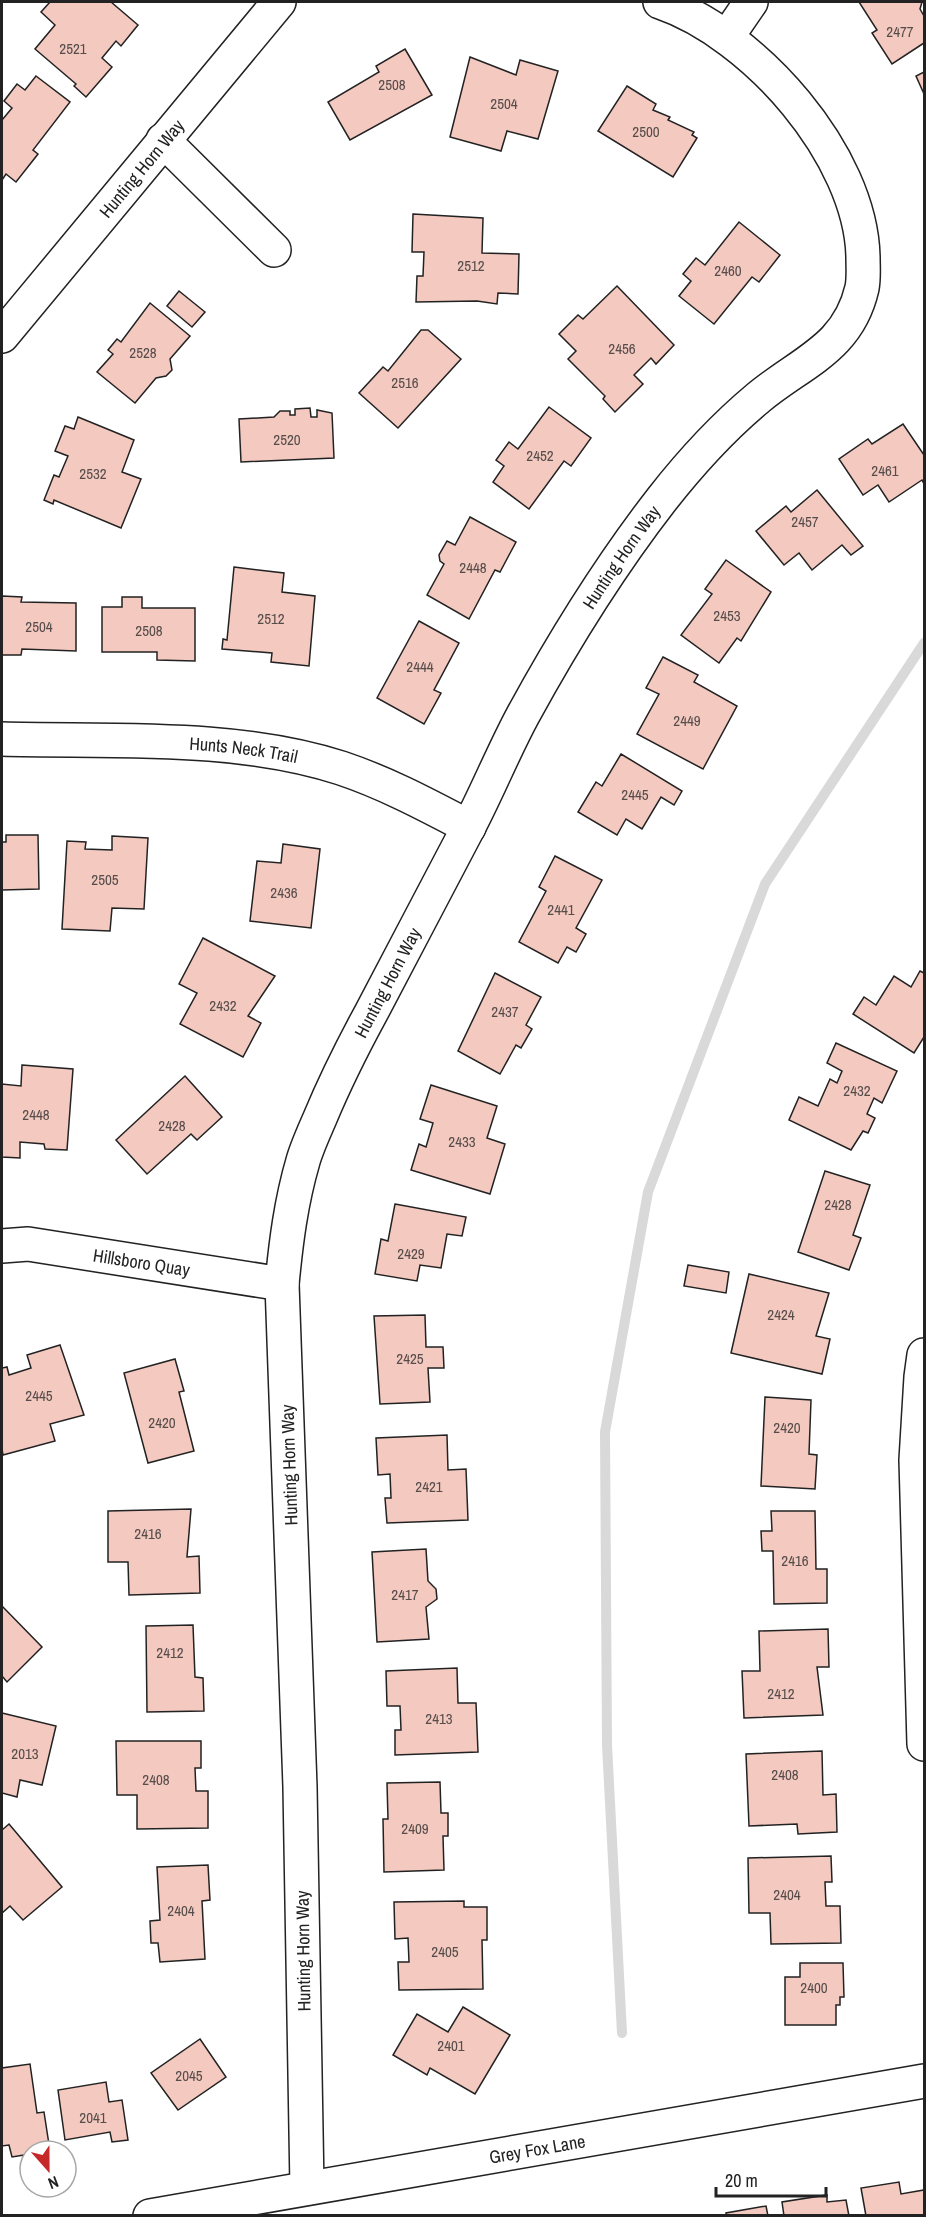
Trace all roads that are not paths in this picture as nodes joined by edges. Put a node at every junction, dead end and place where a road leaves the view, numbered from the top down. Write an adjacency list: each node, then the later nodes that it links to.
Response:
1 (279, 2): 5 (street, Hunting Horn Way)
2 (660, 2): 4 (street, Hunting Horn Way)
3 (751, 2): 4 (street)
4 (727, 37): 9 (street, Hunting Horn Way)
5 (164, 140): 6 (street); 7 (street, Hunting Horn Way)
6 (274, 250)
7 (2, 336)
8 (2, 739): 9 (street, Hunts Neck Trail)
9 (469, 827): 11 (street, Hunting Horn Way)
10 (2, 1246): 11 (street, Hillsboro Quay)
11 (282, 1284): 15 (street, Hunting Horn Way)
12 (924, 1355): 13 (street)
13 (924, 1744)
14 (924, 2081): 15 (street, Grey Fox Lane)
15 (307, 2188): 16 (street, Grey Fox Lane)
16 (150, 2216)

